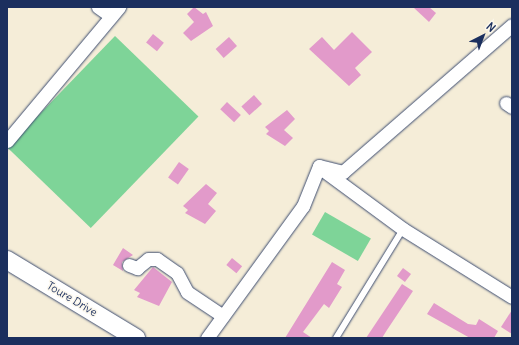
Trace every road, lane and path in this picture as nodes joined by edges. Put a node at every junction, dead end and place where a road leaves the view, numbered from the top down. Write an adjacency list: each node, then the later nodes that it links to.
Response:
1 (98, 7): 2 (street)
2 (115, 12): 4 (street)
3 (512, 25): 5 (street)
4 (7, 141)
5 (319, 166): 6 (street); 10 (street)
6 (403, 228): 9 (street); 13 (lane)
7 (7, 260): 11 (street, Toure Drive)
8 (129, 265): 10 (street)
9 (512, 297)
10 (223, 316): 12 (street)
11 (136, 338)
12 (207, 338)
13 (336, 338)

